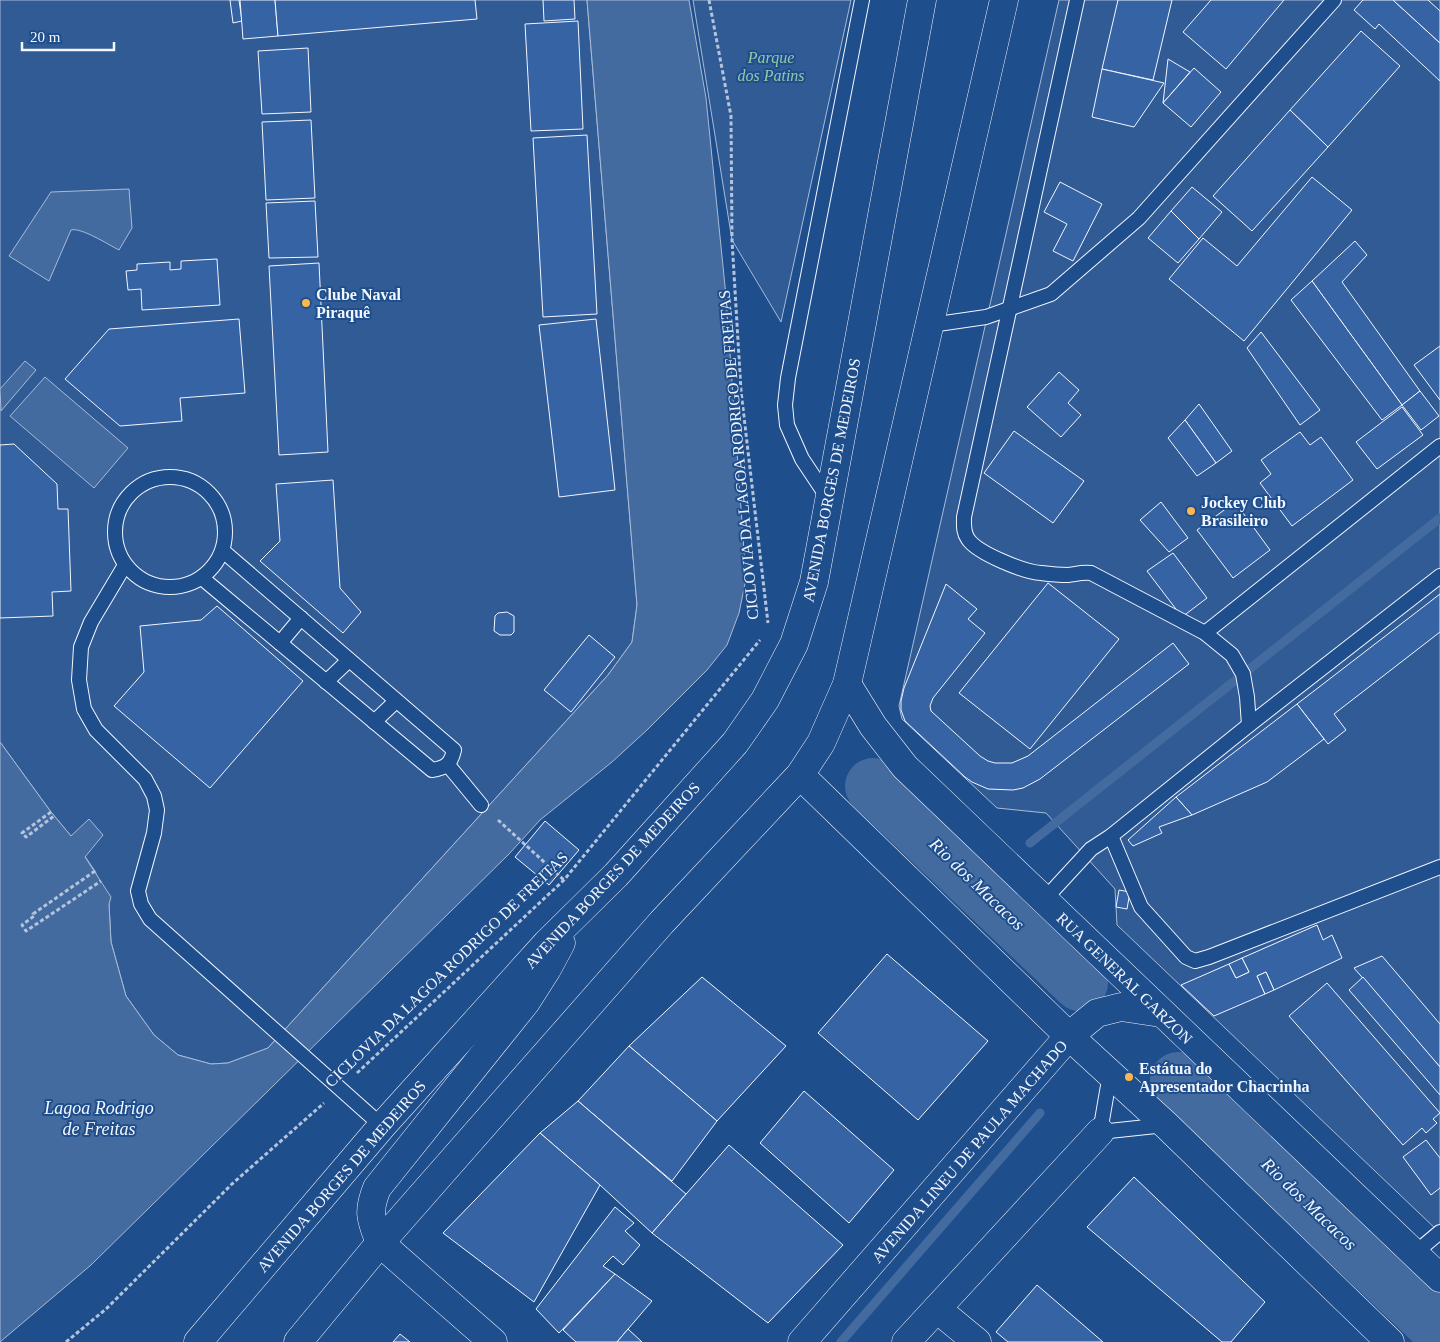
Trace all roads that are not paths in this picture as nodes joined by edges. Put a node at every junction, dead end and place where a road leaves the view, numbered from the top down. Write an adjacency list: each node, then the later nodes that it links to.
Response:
1 (862, 0): 9 (lane)
2 (922, 0): 9 (main road, AVENIDA BORGES DE MEDEIROS)
3 (1004, 0): 7 (main road)
4 (1077, 0): 6 (lane)
5 (1334, 0): 6 (lane)
6 (1010, 310): 7 (lane); 15 (lane)
7 (930, 325): 19 (main road)
8 (1440, 446): 15 (lane)
9 (829, 500): 29 (main road, AVENIDA BORGES DE MEDEIROS)
10 (223, 551): 11 (lane); 13 (lane); 14 (lane)
11 (125, 565): 13 (lane); 34 (lane)
12 (1440, 576): 22 (lane)
13 (202, 578): 16 (lane)
14 (301, 618): 16 (lane); 17 (lane)
15 (1205, 633): 22 (lane)
16 (280, 643): 18 (lane)
17 (349, 660): 18 (lane); 20 (lane)
18 (326, 682): 21 (lane)
19 (847, 684): 24 (main road); 28 (main road, RUA GENERAL GARZON)
20 (396, 701): 21 (lane); 23 (lane)
21 (374, 722): 23 (lane)
22 (1249, 725): 26 (lane)
23 (448, 765): 25 (lane)
24 (800, 775): 31 (main road); 37 (main road)
25 (481, 805)
26 (1111, 836): 27 (lane); 28 (lane)
27 (1440, 867)
28 (1044, 900): 30 (main road, RUA GENERAL GARZON)
29 (577, 913): 34 (main road, AVENIDA BORGES DE MEDEIROS); 37 (main road)
30 (1162, 1014): 31 (main road, AVENIDA LINEU DE PAULA MACHADO); 38 (main road, RUA GENERAL GARZON)
31 (1069, 1036): 32 (main road); 44 (main road, AVENIDA LINEU DE PAULA MACHADO)
32 (1110, 1074): 33 (main road); 35 (lane)
33 (1166, 1125): 35 (lane); 47 (main road)
34 (382, 1126): 41 (main road, AVENIDA BORGES DE MEDEIROS)
35 (1100, 1132): 40 (main road)
36 (1440, 1232): 38 (lane)
37 (380, 1243): 42 (main road); 43 (main road)
38 (1415, 1253): 39 (main road, RUA GENERAL GARZON)
39 (1440, 1278)
40 (937, 1309): 45 (main road); 46 (main road)
41 (198, 1342)
42 (298, 1342)
43 (493, 1342)
44 (802, 1342)
45 (906, 1342)
46 (977, 1342)
47 (1390, 1342)

